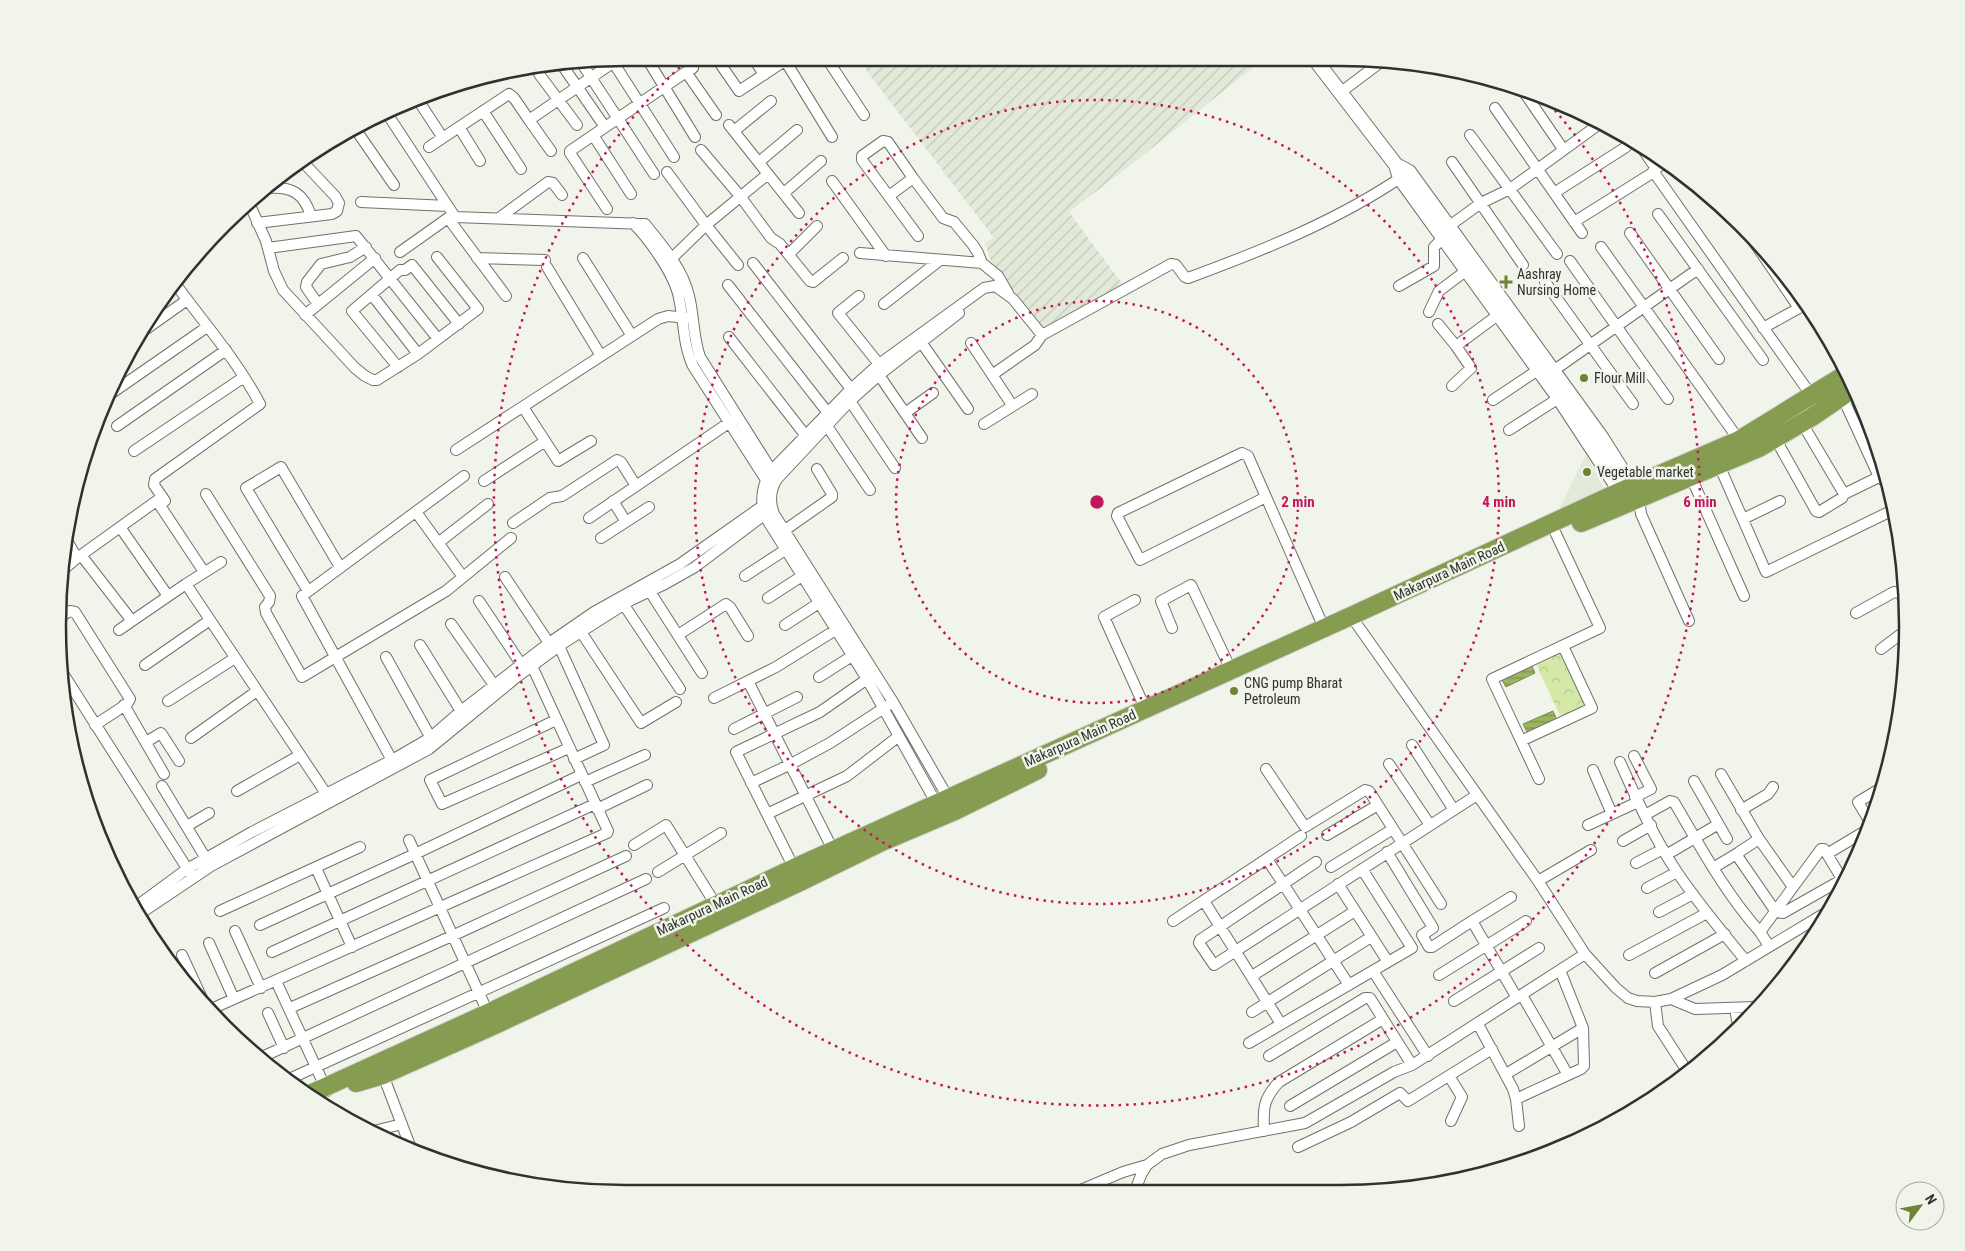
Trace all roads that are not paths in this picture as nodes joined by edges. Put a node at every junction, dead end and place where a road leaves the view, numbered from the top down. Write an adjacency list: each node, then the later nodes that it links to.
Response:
1 (608, 66): 16 (street)
2 (617, 66): 23 (street)
3 (651, 66): 18 (street)
4 (722, 66): 15 (street)
5 (758, 66): 15 (street)
6 (778, 66): 15 (street)
7 (787, 66): 42 (street)
8 (832, 66): 28 (street)
9 (1320, 66): 19 (street)
10 (585, 67): 16 (street)
11 (689, 67): 18 (street); 27 (street)
12 (1374, 67): 19 (street)
13 (565, 70): 17 (street)
14 (539, 74): 20 (street)
15 (764, 75)
16 (592, 78): 17 (street); 30 (street)
17 (577, 87): 20 (street); 35 (street)
18 (664, 87): 23 (street); 41 (street)
19 (1341, 92): 58 (street)
20 (558, 99): 31 (street); 32 (street)
21 (1529, 100): 45 (street)
22 (771, 101): 51 (street)
23 (639, 103): 30 (street); 48 (street)
24 (421, 105): 37 (street)
25 (1495, 108): 55 (street)
26 (483, 111): 31 (street); 33 (street); 56 (street)
27 (716, 115)
28 (864, 115)
29 (390, 118): 75 (street)
30 (618, 119): 35 (street); 59 (street)
31 (529, 120): 47 (street)
32 (577, 125)
33 (459, 127): 43 (street); 49 (street)
34 (1593, 127): 45 (street)
35 (605, 128): 40 (street)
36 (796, 130): 51 (street)
37 (439, 132)
38 (359, 134): 64 (street)
39 (1470, 135): 66 (street)
40 (592, 136): 67 (street); 76 (street)
41 (695, 137)
42 (832, 137)
43 (429, 147)
44 (1626, 147): 69 (street)
45 (1563, 149): 55 (street)
46 (701, 150): 71 (street)
47 (551, 151)
48 (674, 157)
49 (480, 161)
50 (821, 161): 68 (street)
51 (759, 162): 60 (street)
52 (1452, 162): 74 (street)
53 (308, 166): 80 (street)
54 (1659, 167): 137 (street)
55 (1536, 168): 66 (street); 69 (street)
56 (521, 169)
57 (668, 172): 85 (street)
58 (1402, 172): 87 (street); 139 (street)
59 (654, 174)
60 (768, 174): 68 (street); 71 (street)
61 (1649, 175): 83 (street)
62 (913, 178): 72 (street); 72 (street); 108 (street)
63 (832, 181): 98 (street)
64 (394, 185)
65 (279, 187): 80 (street)
66 (1510, 188): 74 (street); 97 (street)
67 (631, 194)
68 (784, 194): 78 (street)
69 (1554, 194): 83 (street)
70 (562, 195): 82 (street)
71 (740, 196): 85 (street); 96 (street)
72 (889, 196): 90 (street)
73 (361, 202): 75 (street)
74 (1480, 203): 87 (street); 110 (street)
75 (448, 206): 81 (street)
76 (606, 209)
77 (252, 210): 84 (street)
78 (799, 212)
79 (1658, 214): 111 (street)
80 (311, 216): 84 (street)
81 (452, 218): 82 (street); 94 (street); 101 (street)
82 (498, 218): 106 (street)
83 (1574, 222): 88 (street)
84 (257, 223): 93 (street)
85 (706, 225): 106 (street); 109 (street)
86 (817, 226): 96 (street)
87 (1446, 232): 112 (street); 116 (street); 138 (street)
88 (1582, 233)
89 (1630, 233): 117 (street)
90 (918, 236)
91 (366, 247): 93 (street); 100 (street); 124 (street)
92 (1601, 247): 126 (street)
93 (268, 248): 130 (street)
94 (400, 252)
95 (860, 253): 98 (street)
96 (788, 254): 103 (street)
97 (1557, 254)
98 (886, 256): 104 (street)
99 (437, 257): 133 (street)
100 (374, 258): 113 (street); 124 (street)
101 (477, 258): 121 (street); 149 (street)
102 (583, 258): 140 (street)
103 (843, 258)
104 (940, 260): 108 (street); 125 (street)
105 (1570, 261): 135 (street)
106 (668, 262): 131 (street)
107 (752, 263): 164 (street)
108 (982, 263): 119 (street)
109 (738, 265)
110 (1523, 265)
111 (1698, 269): 117 (street); 151 (street)
112 (1467, 270): 128 (street); 129 (street)
113 (390, 278): 120 (street); 133 (street); 142 (street)
114 (1546, 282): 145 (street)
115 (728, 285): 178 (street)
116 (1399, 286)
117 (1670, 288): 126 (street); 150 (street)
118 (179, 289): 123 (street)
119 (1005, 292): 139 (street); 143 (street)
120 (372, 295): 148 (street); 153 (street)
121 (506, 296)
122 (859, 296): 152 (street)
123 (187, 300): 132 (street); 136 (street)
124 (318, 304): 130 (street)
125 (884, 304)
126 (1644, 307): 135 (street); 188 (street)
127 (1799, 308): 137 (street)
128 (1429, 312)
129 (1498, 314): 138 (street); 146 (street)
130 (305, 315): 153 (street)
131 (687, 318): 140 (street); 160 (street); 162 (street)
132 (157, 321)
133 (459, 324): 142 (street)
134 (1438, 324): 146 (street)
135 (1617, 326): 145 (street); 170 (street)
136 (207, 327): 147 (street); 163 (street)
137 (1764, 328): 168 (street)
138 (1517, 331): 154 (street); 155 (street)
139 (1042, 335): 157 (street)
140 (632, 336): 149 (street)
141 (728, 337): 185 (street)
142 (438, 340): 148 (street)
143 (919, 340): 152 (street); 156 (street); 176 (street)
144 (970, 343): 157 (street)
145 (1590, 345): 155 (street); 173 (street)
146 (1456, 346): 161 (street)
147 (226, 350): 158 (street); 182 (street)
148 (418, 354): 153 (street)
149 (601, 356): 175 (street)
150 (1719, 359)
151 (1763, 360)
152 (879, 364): 164 (street)
153 (398, 367)
154 (1538, 370): 169 (street); 171 (street)
155 (1553, 371): 207 (street)
156 (879, 375): 172 (street); 177 (street)
157 (992, 375): 174 (street)
158 (244, 377): 193 (street); 208 (street)
159 (1841, 377): 168 (highway, Makarpura Main Road)
160 (716, 382): 162 (street); 179 (street)
161 (1452, 386)
162 (706, 387): 179 (street)
163 (120, 388)
164 (851, 389): 178 (street)
165 (1847, 392): 180 (highway, Makarpura Main Road); 191 (street)
166 (933, 393): 177 (street)
167 (1032, 394): 174 (street)
168 (1811, 395): 188 (highway, Makarpura Main Road)
169 (1558, 398): 184 (street); 207 (street)
170 (1668, 399)
171 (1493, 400)
172 (850, 401): 183 (street); 195 (street)
173 (1633, 404)
174 (1012, 405): 181 (street)
175 (523, 407): 190 (street); 192 (street)
176 (968, 409)
177 (905, 413): 186 (street)
178 (828, 414): 185 (street)
179 (734, 420): 199 (street); 202 (street)
180 (1802, 423): 187 (highway, Makarpura Main Road); 205 (street)
181 (984, 424)
182 (117, 426)
183 (827, 426): 199 (street); 203 (street)
184 (1509, 430)
185 (806, 436): 199 (street)
186 (922, 438)
187 (1775, 438): 194 (highway, Makarpura Main Road); 205 (street)
188 (1739, 440): 207 (highway, Makarpura Main Road)
189 (590, 441): 190 (street)
190 (544, 442): 200 (street)
191 (1868, 444)
192 (456, 450)
193 (134, 451)
194 (1719, 465): 198 (highway, Makarpura Main Road); 217 (street)
195 (895, 468)
196 (816, 469): 221 (street)
197 (464, 476): 214 (street)
198 (1691, 477): 207 (highway, Makarpura Main Road); 242 (street)
199 (771, 479): 212 (street)
200 (484, 481)
201 (1880, 481): 205 (street)
202 (636, 486): 209 (street); 219 (street)
203 (870, 490)
204 (206, 494): 269 (street)
205 (1844, 494)
206 (1266, 497): 206 (street); 259 (street)
207 (1632, 498): 222 (highway, Makarpura Main Road); 253 (highway, Makarpura Main Road); 254 (street)
208 (161, 500): 220 (street); 232 (street)
209 (613, 501): 216 (street); 218 (street)
210 (1780, 501): 217 (street)
211 (488, 504): 225 (street)
212 (767, 507): 221 (street); 227 (street); 238 (street)
213 (649, 508): 218 (street)
214 (416, 512): 225 (street); 231 (street)
215 (1887, 513): 217 (street)
216 (589, 518)
217 (1743, 519)
218 (626, 522): 224 (street)
219 (513, 523)
220 (120, 528): 228 (street); 241 (street)
221 (785, 530): 257 (street)
222 (1556, 534): 253 (highway, Makarpura Main Road); 267 (street)
223 (512, 538): 235 (street)
224 (601, 538)
225 (438, 543): 235 (street)
226 (72, 547): 228 (street)
227 (785, 550): 233 (street); 234 (street)
228 (79, 556): 230 (street); 252 (street)
229 (221, 562): 232 (street)
230 (70, 564)
231 (340, 567): 239 (street); 239 (street)
232 (204, 572): 237 (street)
233 (745, 576)
234 (802, 576): 243 (street); 246 (street)
235 (462, 577): 269 (street)
236 (505, 578): 266 (street)
237 (186, 584): 241 (street); 251 (street)
238 (648, 588): 247 (street); 250 (street); 262 (street)
239 (308, 591): 269 (street)
240 (1898, 593): 248 (street)
241 (168, 596): 252 (street)
242 (1744, 596)
243 (768, 598)
244 (1135, 600): 292 (street)
245 (479, 602): 273 (street)
246 (819, 603): 256 (street); 257 (street)
247 (624, 604): 250 (street); 283 (street)
248 (1856, 612)
249 (66, 613): 290 (street)
250 (597, 616): 261 (street); 266 (street)
251 (210, 620): 272 (street); 274 (street)
252 (132, 621): 260 (street)
253 (1354, 621): 259 (highway, Makarpura Main Road); 328 (street); 334 (highway, Makarpura Main Road)
254 (1689, 621)
255 (452, 624): 282 (street)
256 (785, 625)
257 (840, 627): 270 (street); 280 (street); 289 (street)
258 (1172, 628): 276 (street)
259 (1324, 628): 276 (highway, Makarpura Main Road)
260 (119, 630)
261 (581, 632): 266 (street); 288 (street)
262 (678, 635): 263 (street); 277 (street)
263 (748, 636)
264 (1899, 636): 268 (street)
265 (420, 645): 294 (street)
266 (554, 645): 273 (street); 275 (street); 309 (street)
267 (1563, 646): 302 (street); 302 (street)
268 (1880, 649)
269 (336, 656): 312 (street)
270 (852, 656): 278 (street); 279 (street)
271 (386, 657): 301 (street)
272 (235, 658): 284 (street); 287 (street)
273 (521, 664): 282 (street)
274 (145, 665)
275 (532, 666): 294 (street); 295 (street)
276 (1231, 670): 292 (highway, Makarpura Main Road)
277 (702, 672)
278 (819, 677)
279 (867, 679): 291 (street); 298 (street)
280 (748, 681): 286 (street); 293 (street)
281 (69, 683): 296 (street)
282 (494, 685): 294 (street)
283 (680, 689)
284 (257, 691): 300 (street); 306 (street)
285 (797, 697): 293 (street)
286 (714, 698)
287 (168, 701)
288 (676, 702)
289 (893, 702): 291 (street); 334 (street)
290 (124, 705): 296 (street); 303 (street)
291 (883, 708): 299 (street); 313 (street)
292 (1145, 708): 334 (highway, Makarpura Main Road)
293 (765, 713): 297 (street); 298 (street)
294 (463, 715): 301 (street)
295 (556, 720): 305 (street); 305 (street)
296 (96, 725): 380 (street)
297 (734, 729)
298 (775, 733): 313 (street); 322 (street)
299 (900, 736): 330 (street); 334 (street)
300 (191, 738)
301 (432, 741): 312 (street)
302 (1521, 741): 320 (street)
303 (146, 742): 310 (street); 317 (street)
304 (1412, 745): 335 (street)
305 (569, 748): 309 (street)
306 (300, 755): 326 (street); 329 (street)
307 (645, 755): 319 (street)
308 (1634, 756): 331 (street)
309 (574, 759): 319 (street)
310 (179, 761)
311 (1620, 762): 331 (street)
312 (394, 764): 329 (street)
313 (791, 764): 322 (street); 330 (street)
314 (1389, 764): 342 (street)
315 (1266, 769): 332 (street)
316 (1593, 770): 339 (street)
317 (164, 774)
318 (1721, 774): 336 (street)
319 (583, 778): 333 (street); 364 (street)
320 (1539, 779)
321 (1694, 780): 345 (street)
322 (751, 783): 338 (street)
323 (647, 785): 333 (street)
324 (162, 786): 346 (street)
325 (1772, 787): 336 (street)
326 (237, 791)
327 (1873, 793): 340 (street)
328 (1477, 795): 335 (street); 384 (street)
329 (329, 797): 370 (street)
330 (806, 797): 338 (street); 360 (street)
331 (1637, 799): 339 (street); 341 (street)
332 (1378, 805): 347 (street); 350 (street)
333 (596, 806): 383 (street); 397 (street)
334 (946, 807): 360 (highway, Makarpura Main Road); 456 (highway, Makarpura Main Road)
335 (1454, 810): 342 (street)
336 (1741, 810): 353 (street)
337 (209, 813): 346 (street)
338 (767, 814): 375 (street)
339 (1612, 814): 343 (street)
340 (1865, 814)
341 (1645, 815): 344 (street); 352 (street)
342 (1430, 825): 357 (street)
343 (1588, 825)
344 (1651, 825): 356 (street); 363 (street)
345 (1717, 825): 352 (street); 355 (street)
346 (187, 826): 370 (street)
347 (1394, 829): 357 (street); 373 (street)
348 (721, 833): 368 (street)
349 (1301, 836): 369 (street)
350 (1327, 836)
351 (1858, 836): 366 (street)
352 (1695, 838): 363 (street); 376 (street)
353 (1759, 839): 365 (street); 389 (street)
354 (409, 840): 364 (street)
355 (1727, 840)
356 (1623, 841)
357 (1402, 842): 362 (street); 395 (street)
358 (634, 845): 368 (street)
359 (360, 847): 374 (street)
360 (833, 850): 375 (highway, Makarpura Main Road)
361 (1591, 850): 384 (street)
362 (1387, 852): 377 (street); 409 (street)
363 (1665, 852): 372 (street); 379 (street)
364 (415, 854): 383 (street); 390 (street)
365 (1738, 854): 376 (street); 404 (street)
366 (1828, 854): 381 (street); 389 (street)
367 (626, 856): 417 (street)
368 (685, 856): 378 (street); 396 (street)
369 (1267, 859): 385 (street); 393 (street)
370 (208, 862): 380 (street)
371 (1316, 862): 385 (street)
372 (1636, 863)
373 (1331, 867)
374 (316, 868): 390 (street); 401 (street)
375 (794, 868): 396 (highway, Makarpura Main Road)
376 (1713, 868): 414 (street)
377 (1362, 869): 386 (street); 432 (street)
378 (658, 872)
379 (1677, 872): 388 (street); 391 (street)
380 (190, 873): 394 (street); 400 (street)
381 (1841, 873)
382 (646, 879): 431 (street)
383 (428, 881): 397 (street); 410 (street)
384 (1538, 881): 426 (street)
385 (1284, 884): 399 (street); 412 (street)
386 (1338, 884): 399 (street); 402 (street)
387 (1835, 885): 404 (street)
388 (1647, 888)
389 (1793, 888): 404 (street)
390 (328, 894): 410 (street); 411 (street)
391 (1693, 894): 403 (street); 405 (street)
392 (1511, 897): 409 (street)
393 (1204, 901): 408 (street); 412 (street)
394 (140, 904)
395 (1441, 904)
396 (716, 905): 456 (highway, Makarpura Main Road)
397 (440, 908): 417 (street); 422 (street)
398 (664, 908): 443 (street)
399 (1301, 909): 416 (street); 425 (street)
400 (144, 910)
401 (220, 911)
402 (1355, 911): 416 (street); 418 (street)
403 (1659, 912)
404 (1776, 912): 414 (street)
405 (1708, 913): 415 (street); 428 (street)
406 (1815, 919): 421 (street)
407 (1526, 920): 420 (street)
408 (1173, 921)
409 (1472, 921): 420 (street)
410 (340, 922): 422 (street); 424 (street)
411 (260, 926)
412 (1220, 927): 425 (street); 425 (street)
413 (235, 931): 442 (street)
414 (1760, 932): 421 (street)
415 (1725, 934): 430 (street); 436 (street)
416 (1317, 935): 429 (street); 437 (street)
417 (452, 936): 431 (street); 452 (street)
418 (1371, 937): 429 (street); 432 (street)
419 (209, 943): 445 (street)
420 (1486, 945): 435 (street); 438 (street)
421 (1769, 946): 430 (street)
422 (352, 947): 440 (street)
423 (1539, 948): 435 (street)
424 (272, 952)
425 (1236, 952): 437 (street)
426 (1585, 954): 433 (street); 448 (street)
427 (182, 955): 439 (street)
428 (1629, 955)
429 (1334, 961): 441 (street); 449 (street)
430 (1746, 961): 446 (street)
431 (466, 962): 443 (street); 462 (street)
432 (1388, 962): 434 (street)
433 (1560, 970): 444 (street); 461 (street)
434 (1373, 971): 441 (street); 470 (street)
435 (1502, 971): 444 (street); 447 (street)
436 (1655, 973)
437 (1252, 976): 449 (street)
438 (1438, 976)
439 (194, 980)
440 (276, 981): 442 (street); 452 (street)
441 (1349, 985): 459 (street)
442 (261, 988): 445 (street)
443 (478, 992): 456 (street); 473 (street)
444 (1519, 996): 460 (street); 465 (street)
445 (234, 999): 450 (street)
446 (1671, 999): 448 (street); 453 (street)
447 (1454, 1001)
448 (1655, 1002): 472 (street)
449 (1268, 1003): 454 (street); 459 (street)
450 (217, 1007)
451 (1748, 1007): 453 (street)
452 (290, 1008): 462 (street)
453 (1736, 1008): 458 (street)
454 (1252, 1012)
455 (268, 1013): 466 (street)
456 (491, 1019): 474 (highway, Makarpura Main Road); 479 (highway, Makarpura Main Road)
457 (1383, 1019): 464 (street); 469 (street); 486 (street)
458 (1737, 1019)
459 (1281, 1024): 463 (street)
460 (1478, 1024): 467 (street); 470 (street)
461 (1583, 1028): 465 (street); 476 (street)
462 (303, 1038): 466 (street); 473 (street)
463 (1249, 1042)
464 (1398, 1042): 471 (street); 481 (street)
465 (1551, 1047): 475 (street); 476 (street)
466 (284, 1048): 468 (street)
467 (1492, 1049): 475 (street); 478 (street)
468 (268, 1055)
469 (1268, 1056)
470 (1428, 1056): 471 (street)
471 (1412, 1065): 486 (street)
472 (1684, 1066)
473 (316, 1067): 477 (street); 479 (street)
474 (383, 1074): 479 (highway, Makarpura Main Road); 483 (street)
475 (1506, 1074): 480 (street)
476 (1568, 1075): 480 (street)
477 (295, 1076)
478 (1449, 1076): 482 (street); 488 (street)
479 (320, 1094)
480 (1516, 1099): 484 (street)
481 (1290, 1106)
482 (1451, 1121)
483 (402, 1124): 485 (street); 487 (street)
484 (1519, 1126)
485 (382, 1129)
486 (1264, 1131): 489 (street)
487 (408, 1141)
488 (1298, 1146)
489 (1147, 1165): 490 (street); 491 (street)
490 (1092, 1185)
491 (1137, 1185)

